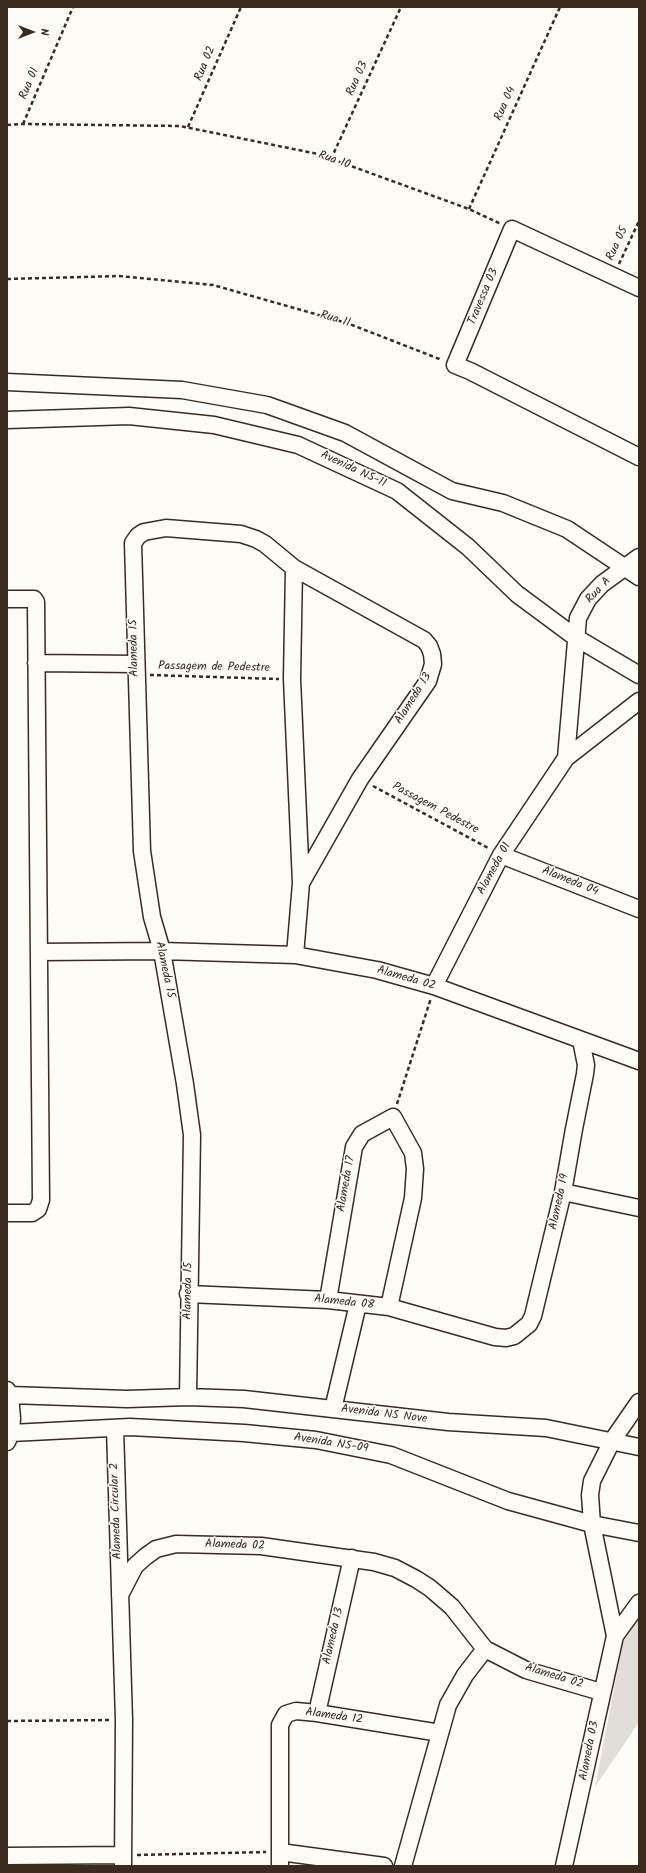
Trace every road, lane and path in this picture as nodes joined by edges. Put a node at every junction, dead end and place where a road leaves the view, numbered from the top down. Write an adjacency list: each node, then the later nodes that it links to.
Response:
1 (73, 7): 5 (path, Rua 01)
2 (241, 7): 7 (path, Rua 02)
3 (401, 7): 8 (path, Rua 03)
4 (560, 7): 9 (path, Rua 04)
5 (23, 124): 6 (path, Rua 10); 7 (path, Rua 10)
6 (7, 125)
7 (188, 127): 8 (path, Rua 10)
8 (331, 159): 9 (path, Rua 10)
9 (469, 209): 11 (path, Rua 10)
10 (639, 221): 12 (path, Rua 05)
11 (512, 229): 12 (street); 15 (street, Travessa 03)
12 (613, 275): 14 (street)
13 (7, 279): 15 (path, Rua 11)
14 (639, 288)
15 (455, 365): 18 (street)
16 (7, 382): 22 (street)
17 (7, 420): 25 (street, Avenida NS-11)
18 (639, 457)
19 (134, 543): 21 (street, Alameda 13); 27 (street, Alameda 15)
20 (639, 557): 22 (street, Rua A)
21 (294, 568): 29 (street, Alameda 13); 32 (street, Alameda 13)
22 (624, 568): 23 (street); 25 (street, Rua A)
23 (639, 577)
24 (7, 599): 26 (street)
25 (575, 637): 28 (street, Avenida NS-11); 31 (street, Rua A)
26 (36, 663): 27 (street); 37 (street)
27 (136, 670): 29 (path, Passagem de Pedestre); 36 (street, Alameda 15)
28 (639, 675)
29 (292, 679): 34 (street, Alameda 13)
30 (639, 701): 31 (street)
31 (566, 758): 33 (street, Alameda 01)
32 (360, 779): 33 (path, Passagem Pedestre); 34 (street, Alameda 13)
33 (501, 854): 35 (street, Alameda 04); 39 (street, Alameda 01)
34 (301, 883): 38 (street, Alameda 13)
35 (639, 909)
36 (162, 951): 37 (street, Alameda 02); 38 (street, Alameda 02); 46 (street, Alameda 15)
37 (39, 952): 45 (street)
38 (295, 955): 39 (street, Alameda 02)
39 (434, 986): 40 (street, Alameda 02); 42 (path)
40 (581, 1040): 41 (street, Alameda 02); 43 (street, Alameda 19)
41 (639, 1061)
42 (393, 1117): 47 (street, Alameda 17); 49 (street)
43 (563, 1192): 44 (street); 50 (street, Alameda 19)
44 (639, 1208)
45 (7, 1213)
46 (188, 1294): 47 (street, Alameda 08); 52 (street, Alameda 15)
47 (328, 1300): 48 (street, Alameda 08)
48 (358, 1304): 49 (street, Alameda 08); 54 (street)
49 (389, 1307): 50 (street, Alameda 08)
50 (495, 1337)
51 (8, 1393): 52 (street, Avenida NS Nove); 56 (street)
52 (188, 1397): 54 (street, Avenida NS Nove)
53 (639, 1402): 57 (street)
54 (333, 1409): 57 (street, Avenida NS Nove)
55 (115, 1428): 56 (street, Avenida NS-09); 59 (street, Avenida NS-09); 62 (street, Alameda Circular 2)
56 (9, 1437)
57 (612, 1441): 58 (street, Avenida NS Nove); 59 (street)
58 (639, 1447)
59 (592, 1524): 60 (street, Avenida NS-09); 64 (street)
60 (639, 1533)
61 (352, 1558): 62 (street, Alameda 02); 65 (street, Alameda 02); 67 (street, Alameda 13)
62 (120, 1595): 68 (street, Alameda 02)
63 (639, 1603): 64 (street)
64 (615, 1636): 66 (street, Alameda 03)
65 (485, 1649): 66 (street, Alameda 02); 70 (street)
66 (601, 1692): 76 (street, Alameda 03)
67 (317, 1713): 70 (street, Alameda 12); 72 (street, Alameda 12)
68 (124, 1720): 69 (path); 73 (street, Alameda 02)
69 (7, 1721)
70 (440, 1733): 75 (street)
71 (7, 1856): 73 (street)
72 (280, 1859): 73 (path); 74 (street)
73 (123, 1861)
74 (384, 1866)
75 (403, 1866)
76 (564, 1866)

